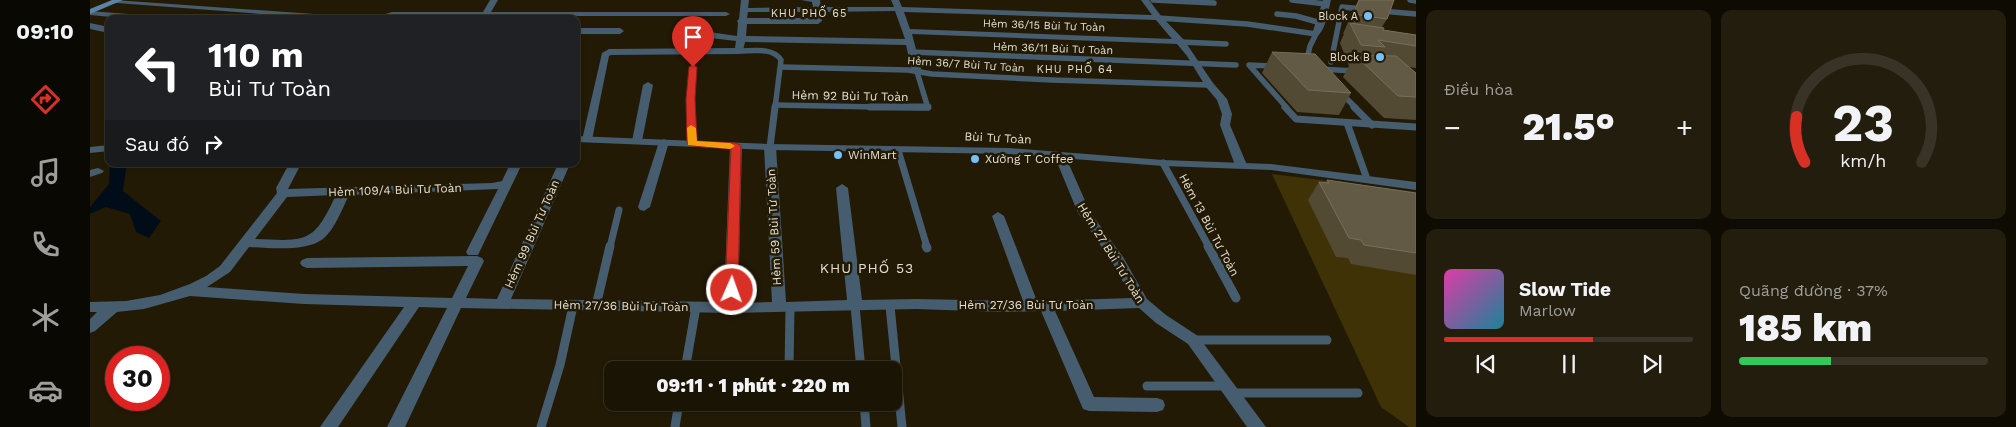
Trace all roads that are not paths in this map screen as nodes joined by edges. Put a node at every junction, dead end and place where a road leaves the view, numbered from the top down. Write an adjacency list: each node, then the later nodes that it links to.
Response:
1 (118, 0): 15 (main road); 23 (street)
2 (494, 0): 26 (street)
3 (745, 0): 16 (street)
4 (805, 0): 5 (street)
5 (816, 0): 17 (street)
6 (1145, 0): 28 (street)
7 (1153, 0): 12 (lane)
8 (1292, 0): 11 (lane)
9 (1410, 0): 10 (lane)
10 (1416, 1)
11 (1327, 2): 30 (street)
12 (1214, 3)
13 (90, 4): 15 (street)
14 (896, 5): 17 (street); 28 (street); 34 (street)
15 (105, 6): 18 (main road)
16 (744, 10): 17 (street); 29 (street)
17 (817, 10): 29 (street)
18 (90, 12): 22 (street)
19 (726, 14): 27 (street)
20 (1277, 14): 30 (lane)
21 (1416, 14): 38 (lane)
22 (123, 15)
23 (302, 15)
24 (388, 15): 25 (street)
25 (438, 15)
26 (484, 15)
27 (580, 15)
28 (1158, 18): 37 (lane); 42 (street)
29 (741, 21): 39 (street)
30 (1321, 23): 37 (street)
31 (90, 26): 32 (street)
32 (105, 29)
33 (620, 31): 35 (street)
34 (907, 31): 41 (street); 42 (street, Hẻm 36/15 Bùi Tư Toàn)
35 (580, 34)
36 (702, 34): 39 (street)
37 (1316, 34): 46 (lane)
38 (1336, 38): 40 (lane); 47 (lane)
39 (740, 39): 41 (street); 44 (street)
40 (1345, 39)
41 (909, 42): 45 (street)
42 (1181, 42): 43 (lane); 48 (street)
43 (1226, 44)
44 (739, 51): 52 (lane); 65 (street)
45 (911, 52): 48 (lane, Hẻm 36/11 Bùi Tư Toàn); 55 (street)
46 (1308, 59)
47 (1331, 62)
48 (1194, 63): 49 (lane, Hẻm 36/11 Bùi Tư Toàn); 59 (street)
49 (1236, 65)
50 (1278, 66): 62 (lane)
51 (693, 67): 68 (lane)
52 (781, 68): 55 (lane, Hẻm 36/7 Bùi Tư Toàn); 61 (lane)
53 (1307, 68): 54 (lane)
54 (1316, 68): 56 (lane); 57 (lane)
55 (917, 72): 59 (lane, Hẻm 36/7 Bùi Tư Toàn); 61 (lane, Hẻm 92 Bùi Tư Toàn)
56 (1366, 72)
57 (1323, 76)
58 (648, 85): 66 (street)
59 (1209, 85): 74 (street)
60 (1337, 90): 63 (lane)
61 (775, 106): 70 (lane, Hẻm 92 Bùi Tư Toàn)
62 (1347, 123): 63 (lane); 78 (lane)
63 (1372, 124): 64 (lane)
64 (1416, 128)
65 (582, 140): 66 (street, Bùi Tư Toàn)
66 (637, 141): 67 (street, Bùi Tư Toàn)
67 (664, 142): 68 (street, Bùi Tư Toàn); 84 (street)
68 (692, 143): 69 (street, Bùi Tư Toàn)
69 (736, 146): 70 (street, Bùi Tư Toàn); 106 (street)
70 (770, 147): 71 (street, Bùi Tư Toàn); 103 (street, Hẻm 59 Bùi Tư Toàn)
71 (898, 150): 72 (street, Bùi Tư Toàn); 88 (lane)
72 (1060, 155): 73 (street, Bùi Tư Toàn); 95 (street, Hẻm 27 Bùi Tư Toàn)
73 (1163, 163): 74 (street, Bùi Tư Toàn); 92 (lane, Hẻm 13 Bùi Tư Toàn)
74 (1241, 165): 78 (street, Bùi Tư Toàn)
75 (293, 167): 83 (street)
76 (514, 167): 79 (street)
77 (563, 167): 96 (street, Hẻm 99 Bùi Tư Toàn)
78 (1368, 179): 80 (street, Bùi Tư Toàn)
79 (506, 184): 82 (street, Hẻm 109/4 Bùi Tư Toàn); 89 (street)
80 (1416, 186)
81 (842, 188): 99 (street)
82 (344, 192): 83 (street, Hẻm 109/4 Bùi Tư Toàn); 87 (street)
83 (283, 193): 87 (street)
84 (644, 208)
85 (619, 210): 98 (lane)
86 (998, 216): 104 (street)
87 (245, 243): 91 (street)
88 (926, 248)
89 (473, 252)
90 (307, 263): 94 (street)
91 (191, 291): 93 (street, Hẻm 27/36 Bùi Tư Toàn); 105 (street)
92 (1236, 298)
93 (415, 302): 94 (street, Hẻm 27/36 Bùi Tư Toàn); 119 (street)
94 (456, 304): 96 (street, Hẻm 27/36 Bùi Tư Toàn); 120 (street)
95 (1142, 304): 104 (street, Hẻm 27/36 Bùi Tư Toàn); 108 (street, Hẻm 27 Bùi Tư Toàn)
96 (501, 305): 97 (street, Hẻm 27/36 Bùi Tư Toàn)
97 (573, 306): 98 (street, Hẻm 27/36 Bùi Tư Toàn); 121 (lane)
98 (596, 306): 102 (street, Hẻm 27/36 Bùi Tư Toàn)
99 (855, 306): 100 (street, Hẻm 27/36 Bùi Tư Toàn); 103 (street, Hẻm 27/36 Bùi Tư Toàn); 112 (lane)
100 (890, 306): 104 (street, Hẻm 27/36 Bùi Tư Toàn); 124 (lane)
101 (90, 307): 105 (street)
102 (696, 307): 106 (street, Hẻm 27/36 Bùi Tư Toàn); 110 (lane)
103 (784, 307): 106 (street, Hẻm 27/36 Bùi Tư Toàn); 111 (lane)
104 (1039, 307): 116 (street)
105 (112, 308): 107 (street)
106 (731, 308)
107 (90, 327)
108 (1193, 340): 109 (lane); 114 (street, Hẻm 27 Bùi Tư Toàn)
109 (1327, 340)
110 (687, 361)
111 (787, 361)
112 (860, 361)
113 (1147, 386): 114 (lane)
114 (1231, 389): 115 (lane); 125 (street, Hẻm 27 Bùi Tư Toàn)
115 (1358, 393)
116 (1157, 405)
117 (677, 411): 122 (lane)
118 (865, 411): 123 (lane)
119 (329, 427)
120 (396, 427)
121 (541, 427)
122 (674, 427)
123 (866, 427)
124 (902, 427)
125 (1257, 427)

